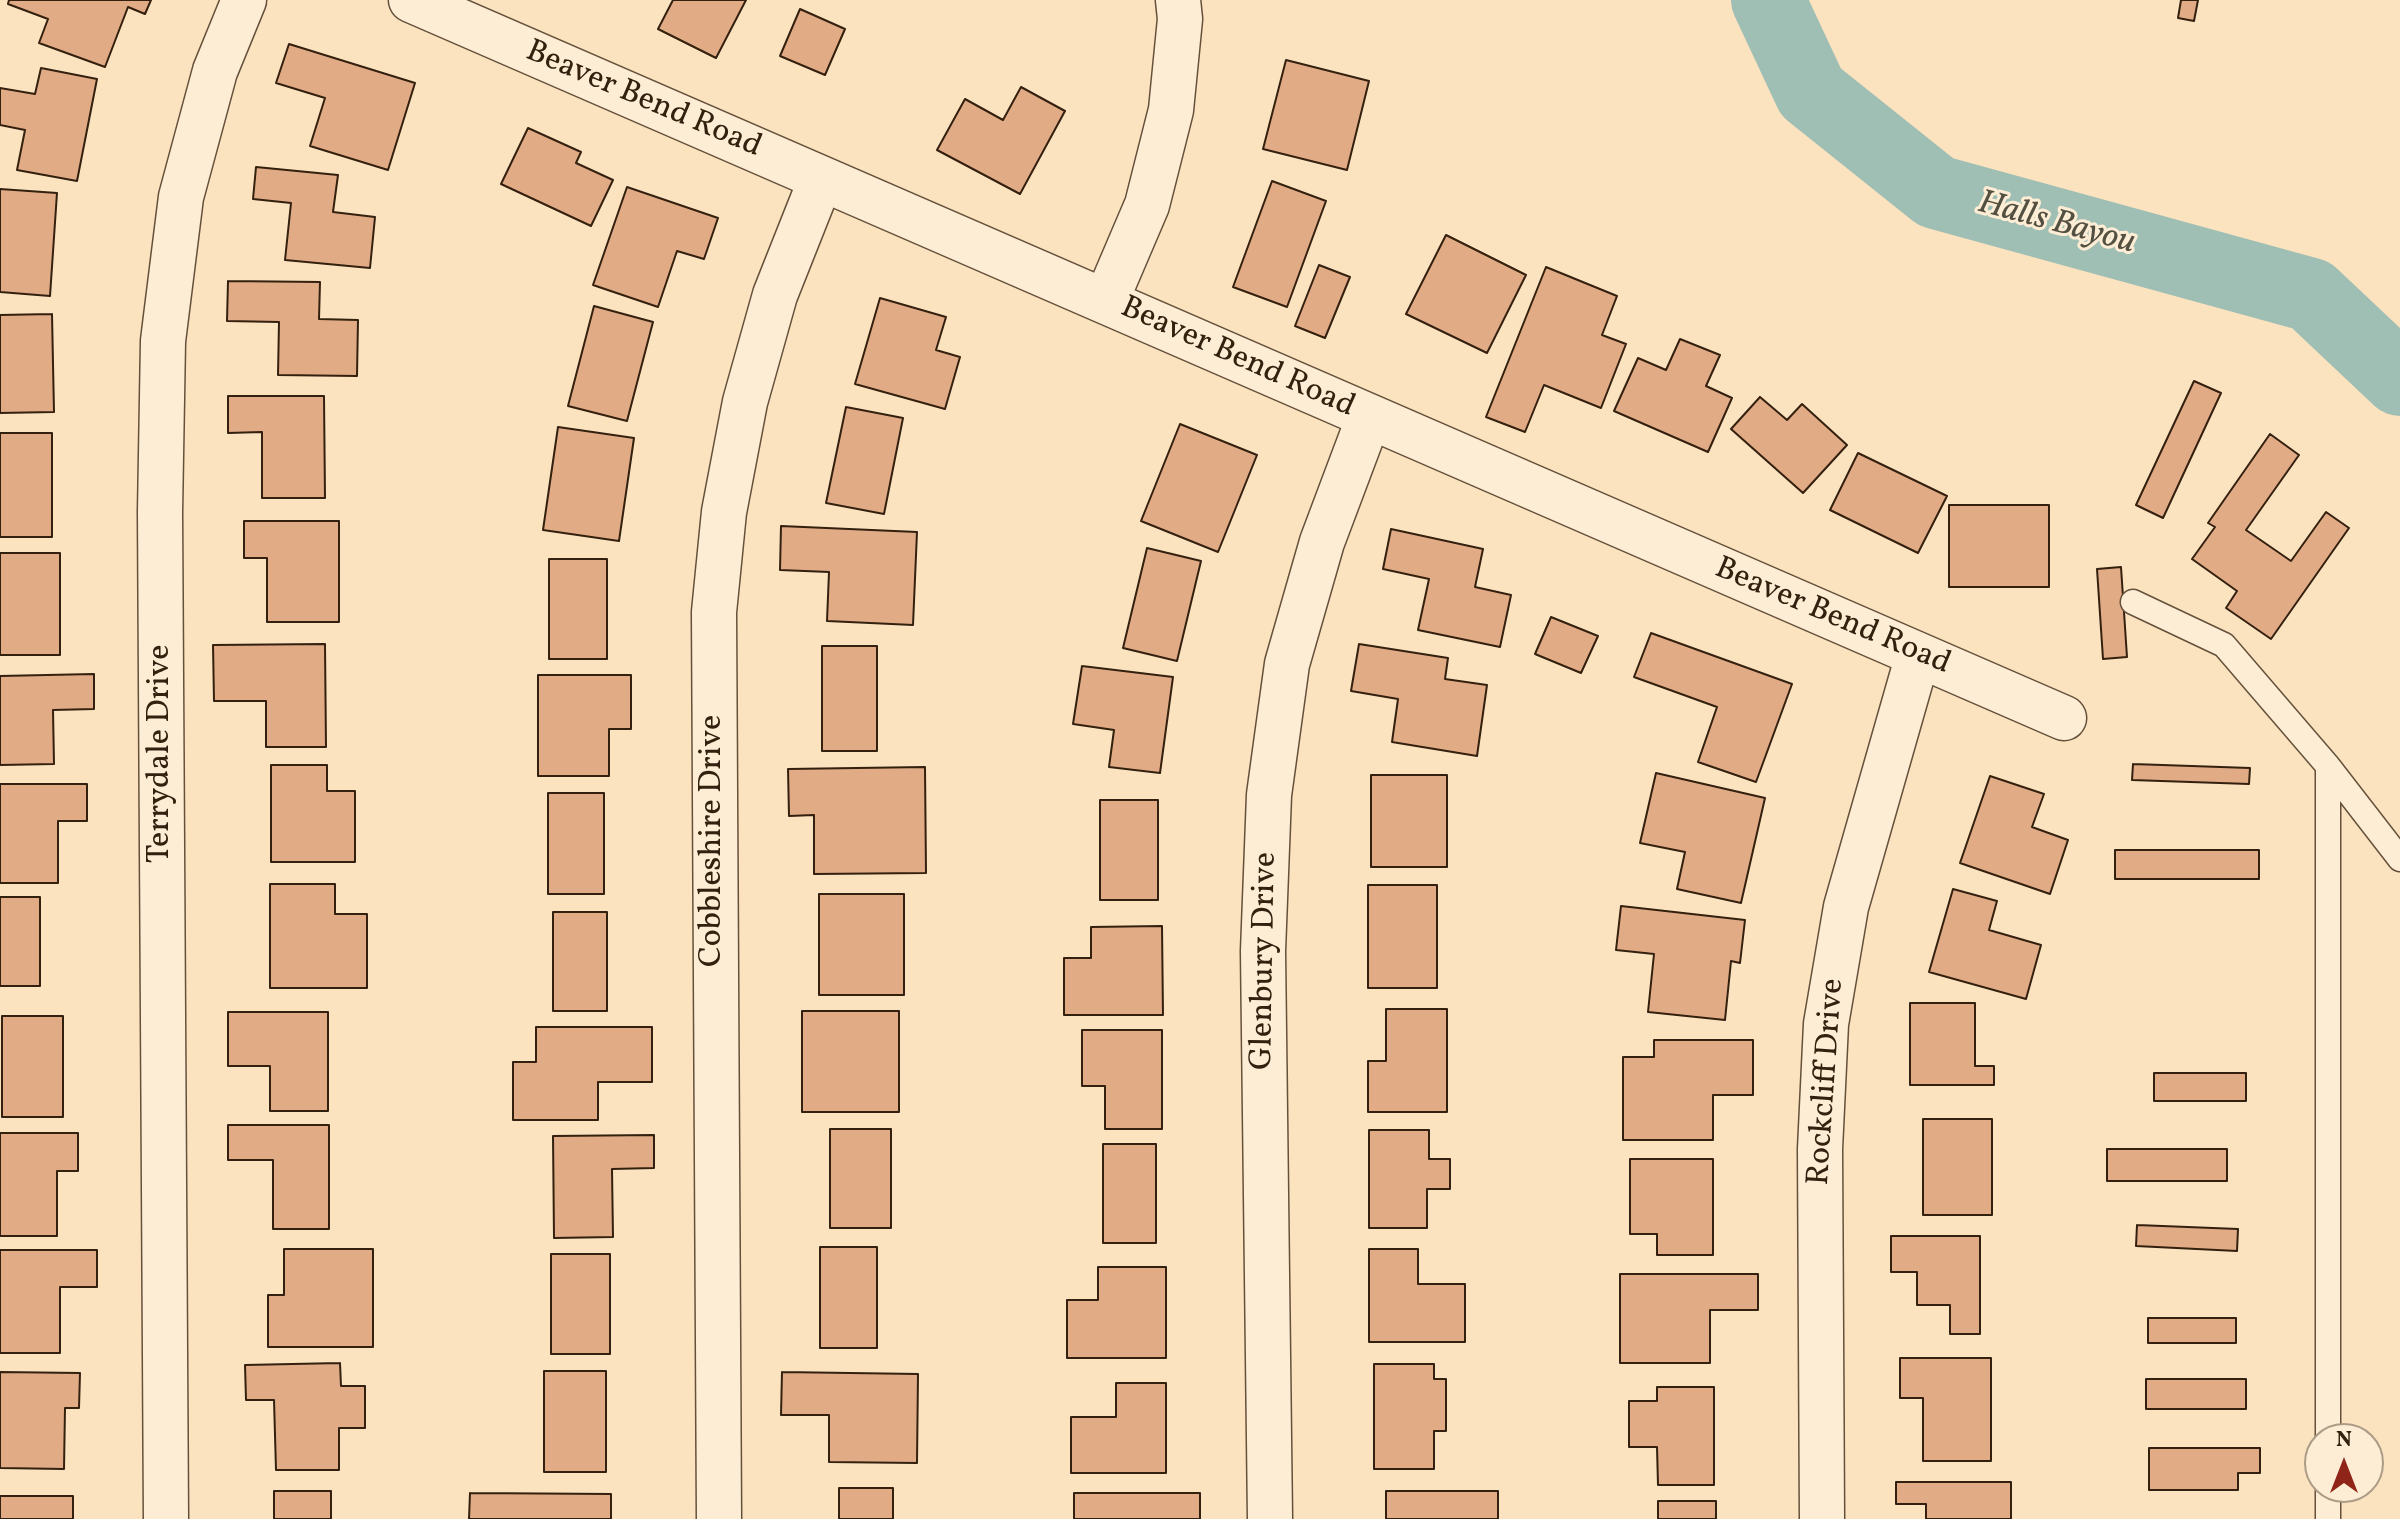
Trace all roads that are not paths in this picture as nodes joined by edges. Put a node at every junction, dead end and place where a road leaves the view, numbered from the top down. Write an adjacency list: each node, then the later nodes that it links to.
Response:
1 (244, 0): 14 (street, Terrydale Drive)
2 (411, 0): 4 (street, Beaver Bend Road)
3 (1178, 0): 6 (street)
4 (482, 14): 5 (street, Beaver Bend Road)
5 (821, 179): 6 (street, Beaver Bend Road); 15 (street, Cobbleshire Drive)
6 (1106, 301): 7 (street, Beaver Bend Road)
7 (1369, 417): 9 (street, Beaver Bend Road); 16 (street, Glenbury Drive)
8 (2133, 602): 11 (lane)
9 (1918, 655): 10 (street, Beaver Bend Road); 17 (street, Rockcliff Drive)
10 (2064, 718)
11 (2328, 766): 12 (lane); 13 (lane)
12 (2400, 859)
13 (2328, 1423)
14 (166, 1519)
15 (719, 1519)
16 (1270, 1519)
17 (1822, 1519)

